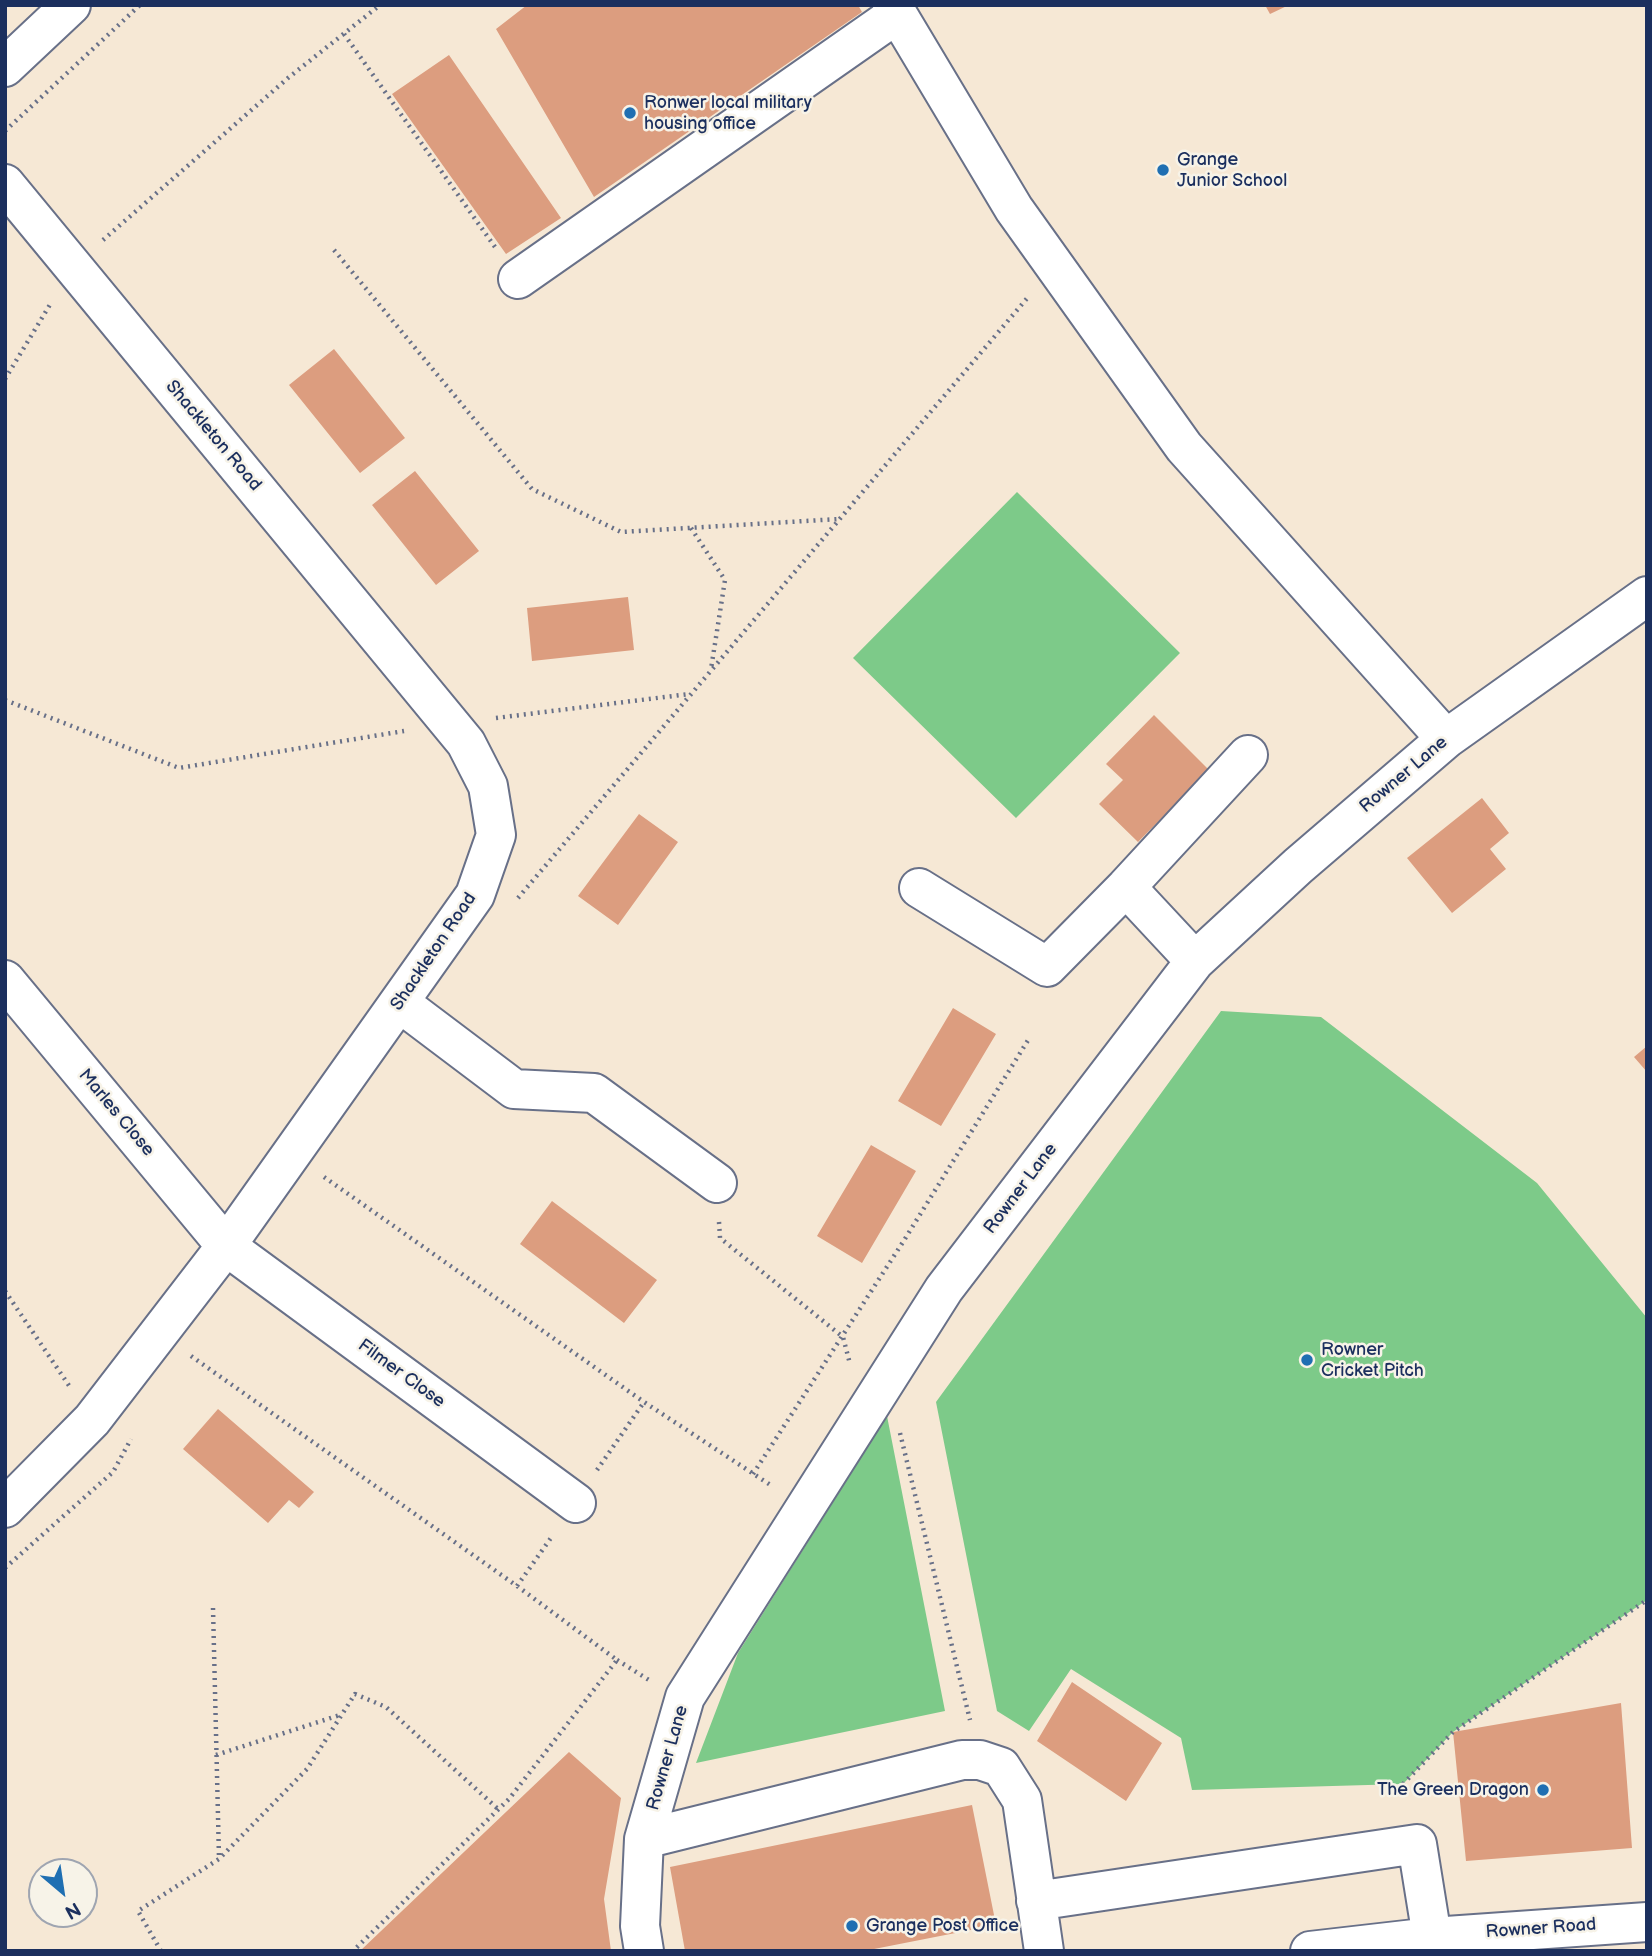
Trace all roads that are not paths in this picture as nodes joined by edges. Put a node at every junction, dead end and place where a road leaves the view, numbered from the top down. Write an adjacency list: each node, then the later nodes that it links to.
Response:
1 (71, 5): 3 (street)
2 (895, 9): 5 (street); 7 (street)
3 (5, 66)
4 (5, 184): 13 (street, Shackleton Road)
5 (518, 279)
6 (1647, 596): 7 (street, Rowner Lane)
7 (1446, 739): 11 (street, Rowner Lane)
8 (1248, 755): 9 (street)
9 (1126, 887): 10 (street); 11 (street)
10 (919, 888)
11 (1195, 961): 18 (street, Rowner Lane)
12 (5, 980): 15 (street, Marles Close)
13 (400, 1003): 14 (street); 15 (street, Shackleton Road)
14 (717, 1183)
15 (226, 1246): 16 (street, Filmer Close); 17 (street, Shackleton Road)
16 (576, 1503)
17 (5, 1508)
18 (644, 1839): 19 (street); 22 (street, Rowner Lane)
19 (1036, 1901): 21 (street); 23 (street)
20 (1647, 1922): 21 (street, Rowner Road)
21 (1432, 1937): 24 (street, Rowner Road)
22 (643, 1951)
23 (1044, 1951)
24 (1310, 1951)

